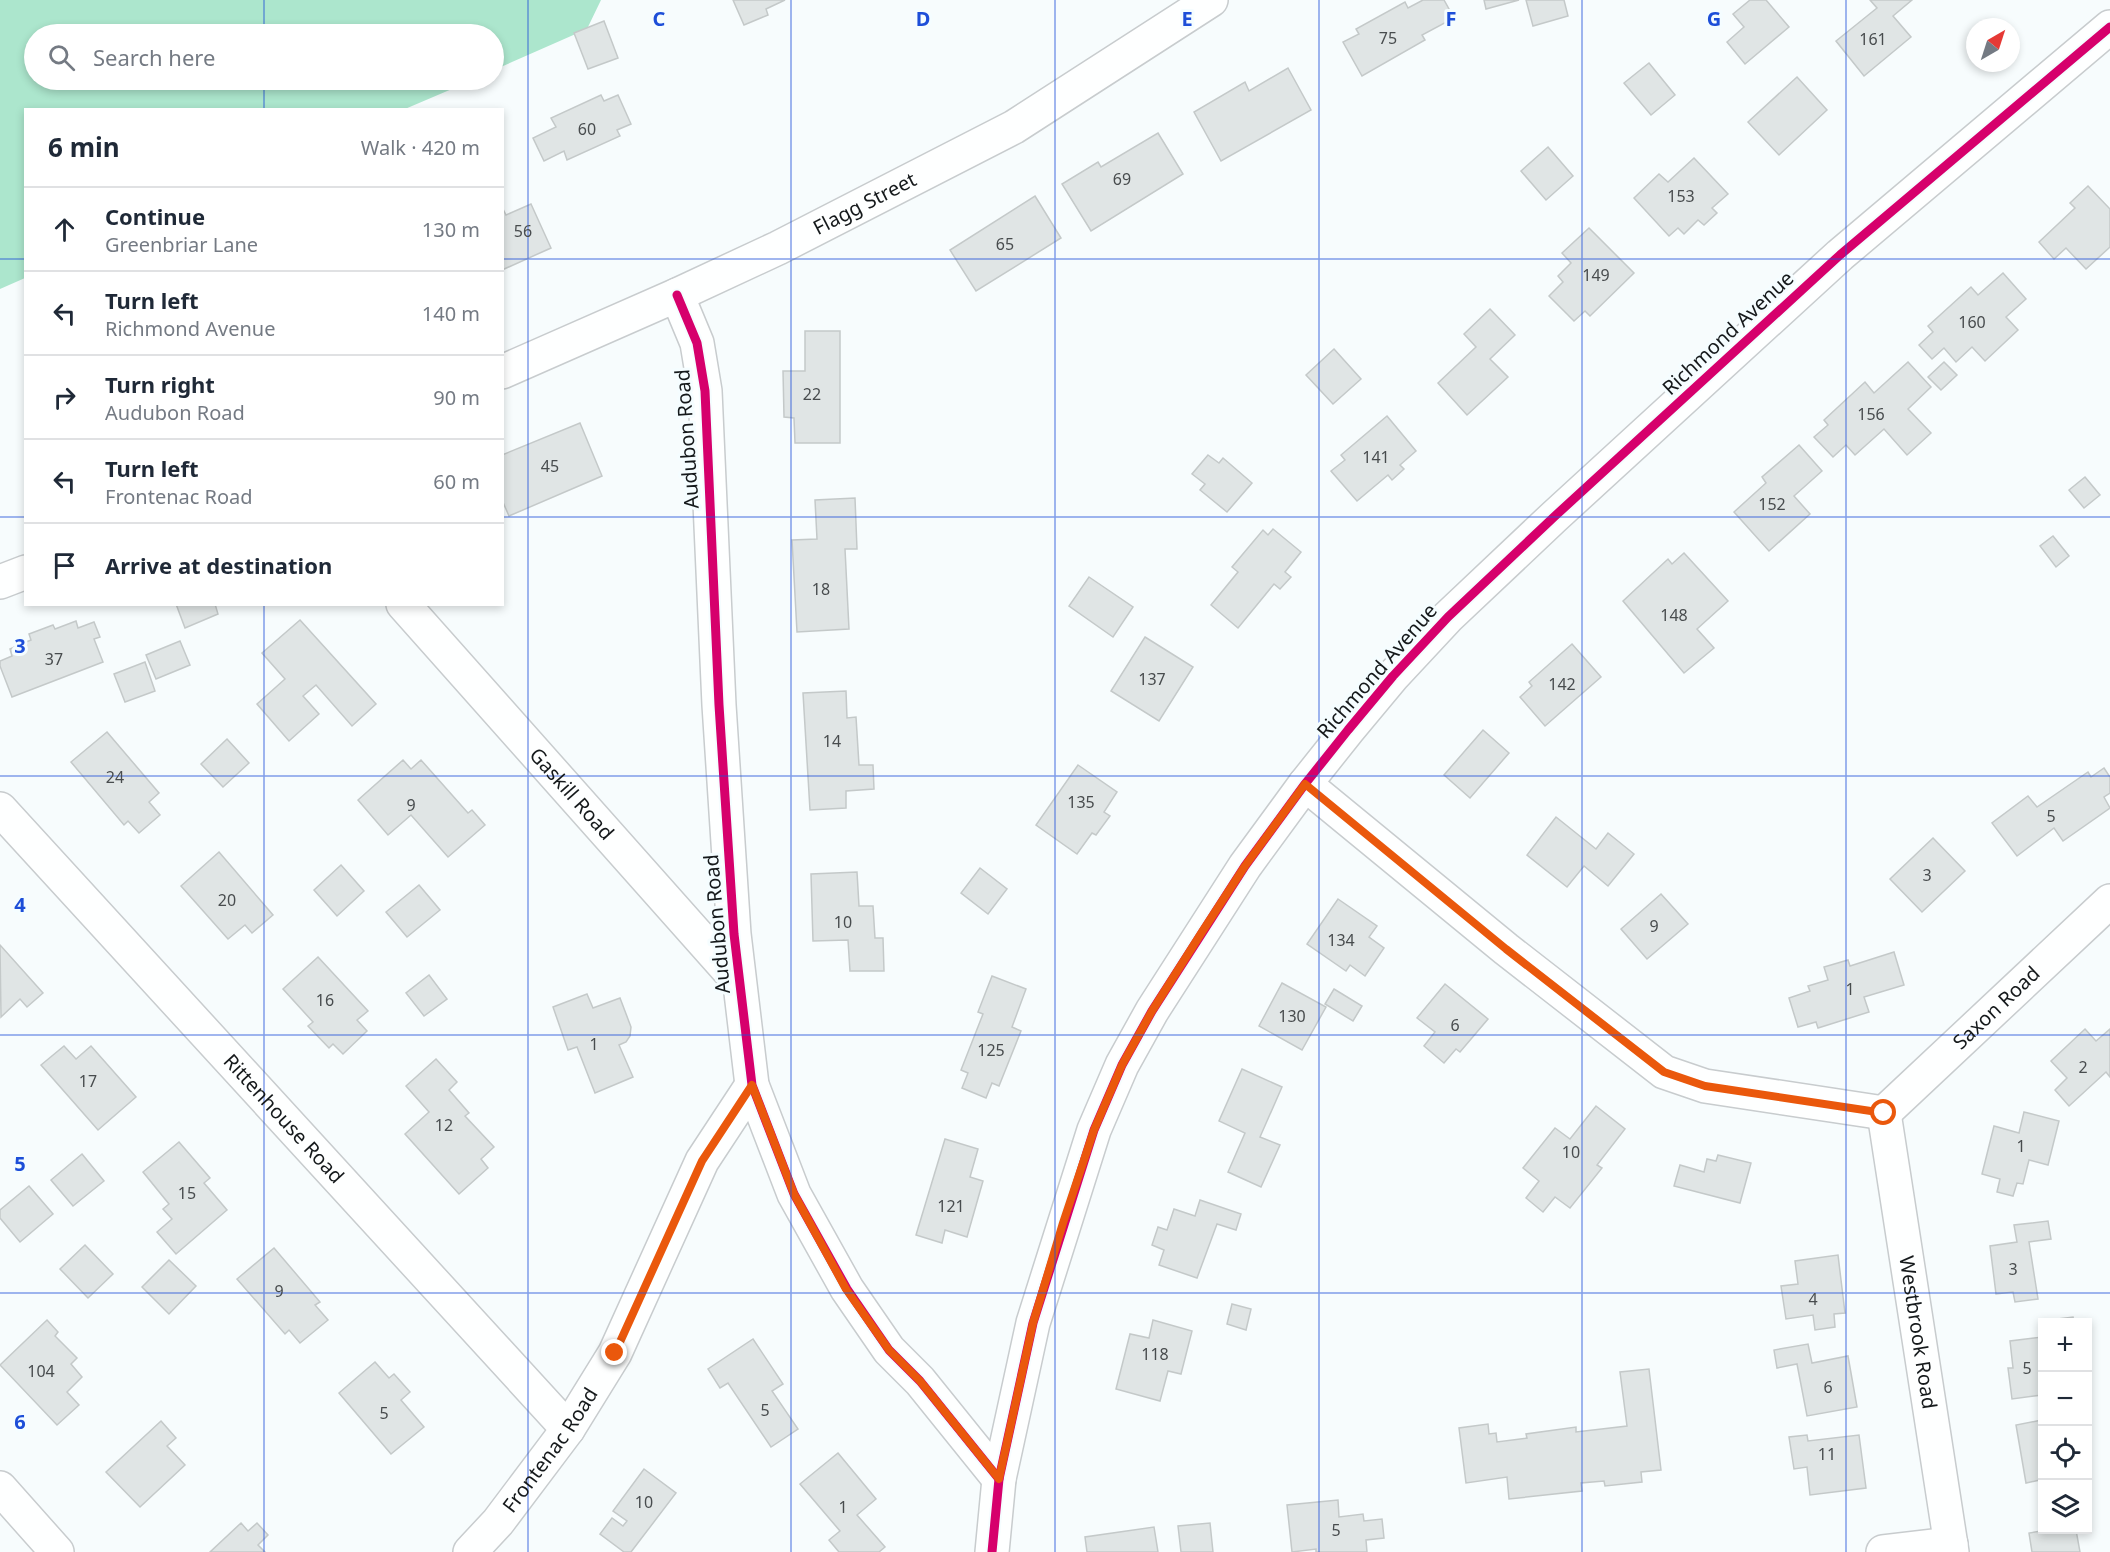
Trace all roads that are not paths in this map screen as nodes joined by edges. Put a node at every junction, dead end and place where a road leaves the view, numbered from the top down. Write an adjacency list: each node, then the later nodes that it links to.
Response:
1 (1210, 0): 3 (street, Flagg Street)
2 (2110, 27): 8 (street, Richmond Avenue)
3 (677, 295): 4 (street, Flagg Street); 11 (street, Audubon Road)
4 (504, 371)
5 (24, 573): 6 (street)
6 (0, 582)
7 (405, 606): 11 (street, Gaskill Road)
8 (1305, 784): 13 (street); 15 (street, Richmond Avenue)
9 (0, 809): 14 (street, Rittenhouse Road)
10 (2110, 901): 13 (street, Saxon Road)
11 (739, 982): 12 (street, Audubon Road)
12 (752, 1085): 14 (street, Frontenac Road); 15 (street, Audubon Road)
13 (1884, 1113): 17 (street, Westbrook Road)
14 (568, 1429): 19 (street, Frontenac Road)
15 (999, 1479): 20 (street, Richmond Avenue)
16 (0, 1488): 18 (street)
17 (1951, 1548): 21 (street)
18 (57, 1552)
19 (471, 1552)
20 (992, 1552)
21 (1883, 1552)

